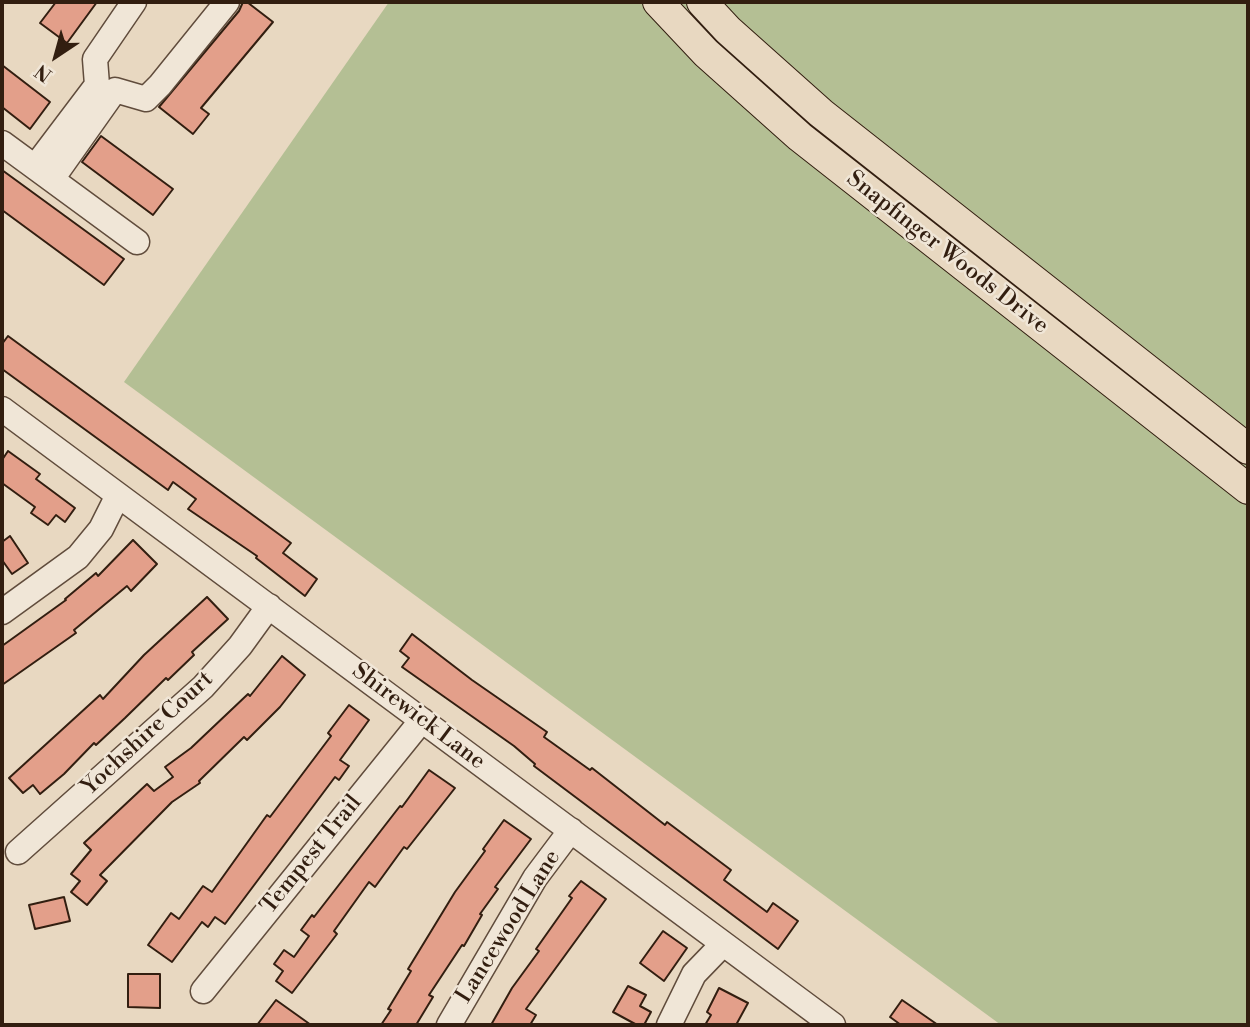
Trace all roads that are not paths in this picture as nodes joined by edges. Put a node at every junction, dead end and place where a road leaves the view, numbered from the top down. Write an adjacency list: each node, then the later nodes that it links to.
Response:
1 (134, 2): 8 (street)
2 (227, 2): 8 (street)
3 (658, 2): 6 (main road, Snapfinger Woods Drive)
4 (702, 2): 5 (main road, Snapfinger Woods Drive)
5 (763, 61): 6 (street); 11 (main road, Snapfinger Woods Drive)
6 (745, 88): 12 (main road, Snapfinger Woods Drive)
7 (2, 143): 8 (street)
8 (43, 173): 9 (street)
9 (137, 242)
10 (2, 409): 13 (street, Shirewick Lane)
11 (1248, 449)
12 (1248, 489)
13 (118, 495): 14 (street, Shirewick Lane); 15 (street)
14 (269, 606): 16 (street, Shirewick Lane); 18 (street, Yochshire Court)
15 (2, 612)
16 (422, 720): 17 (street, Shirewick Lane); 20 (street, Tempest Trail)
17 (571, 830): 19 (street, Shirewick Lane); 21 (street, Lancewood Lane)
18 (18, 852)
19 (723, 944): 22 (street); 23 (street, Shirewick Lane)
20 (203, 991)
21 (449, 1025)
22 (669, 1025)
23 (833, 1025)

